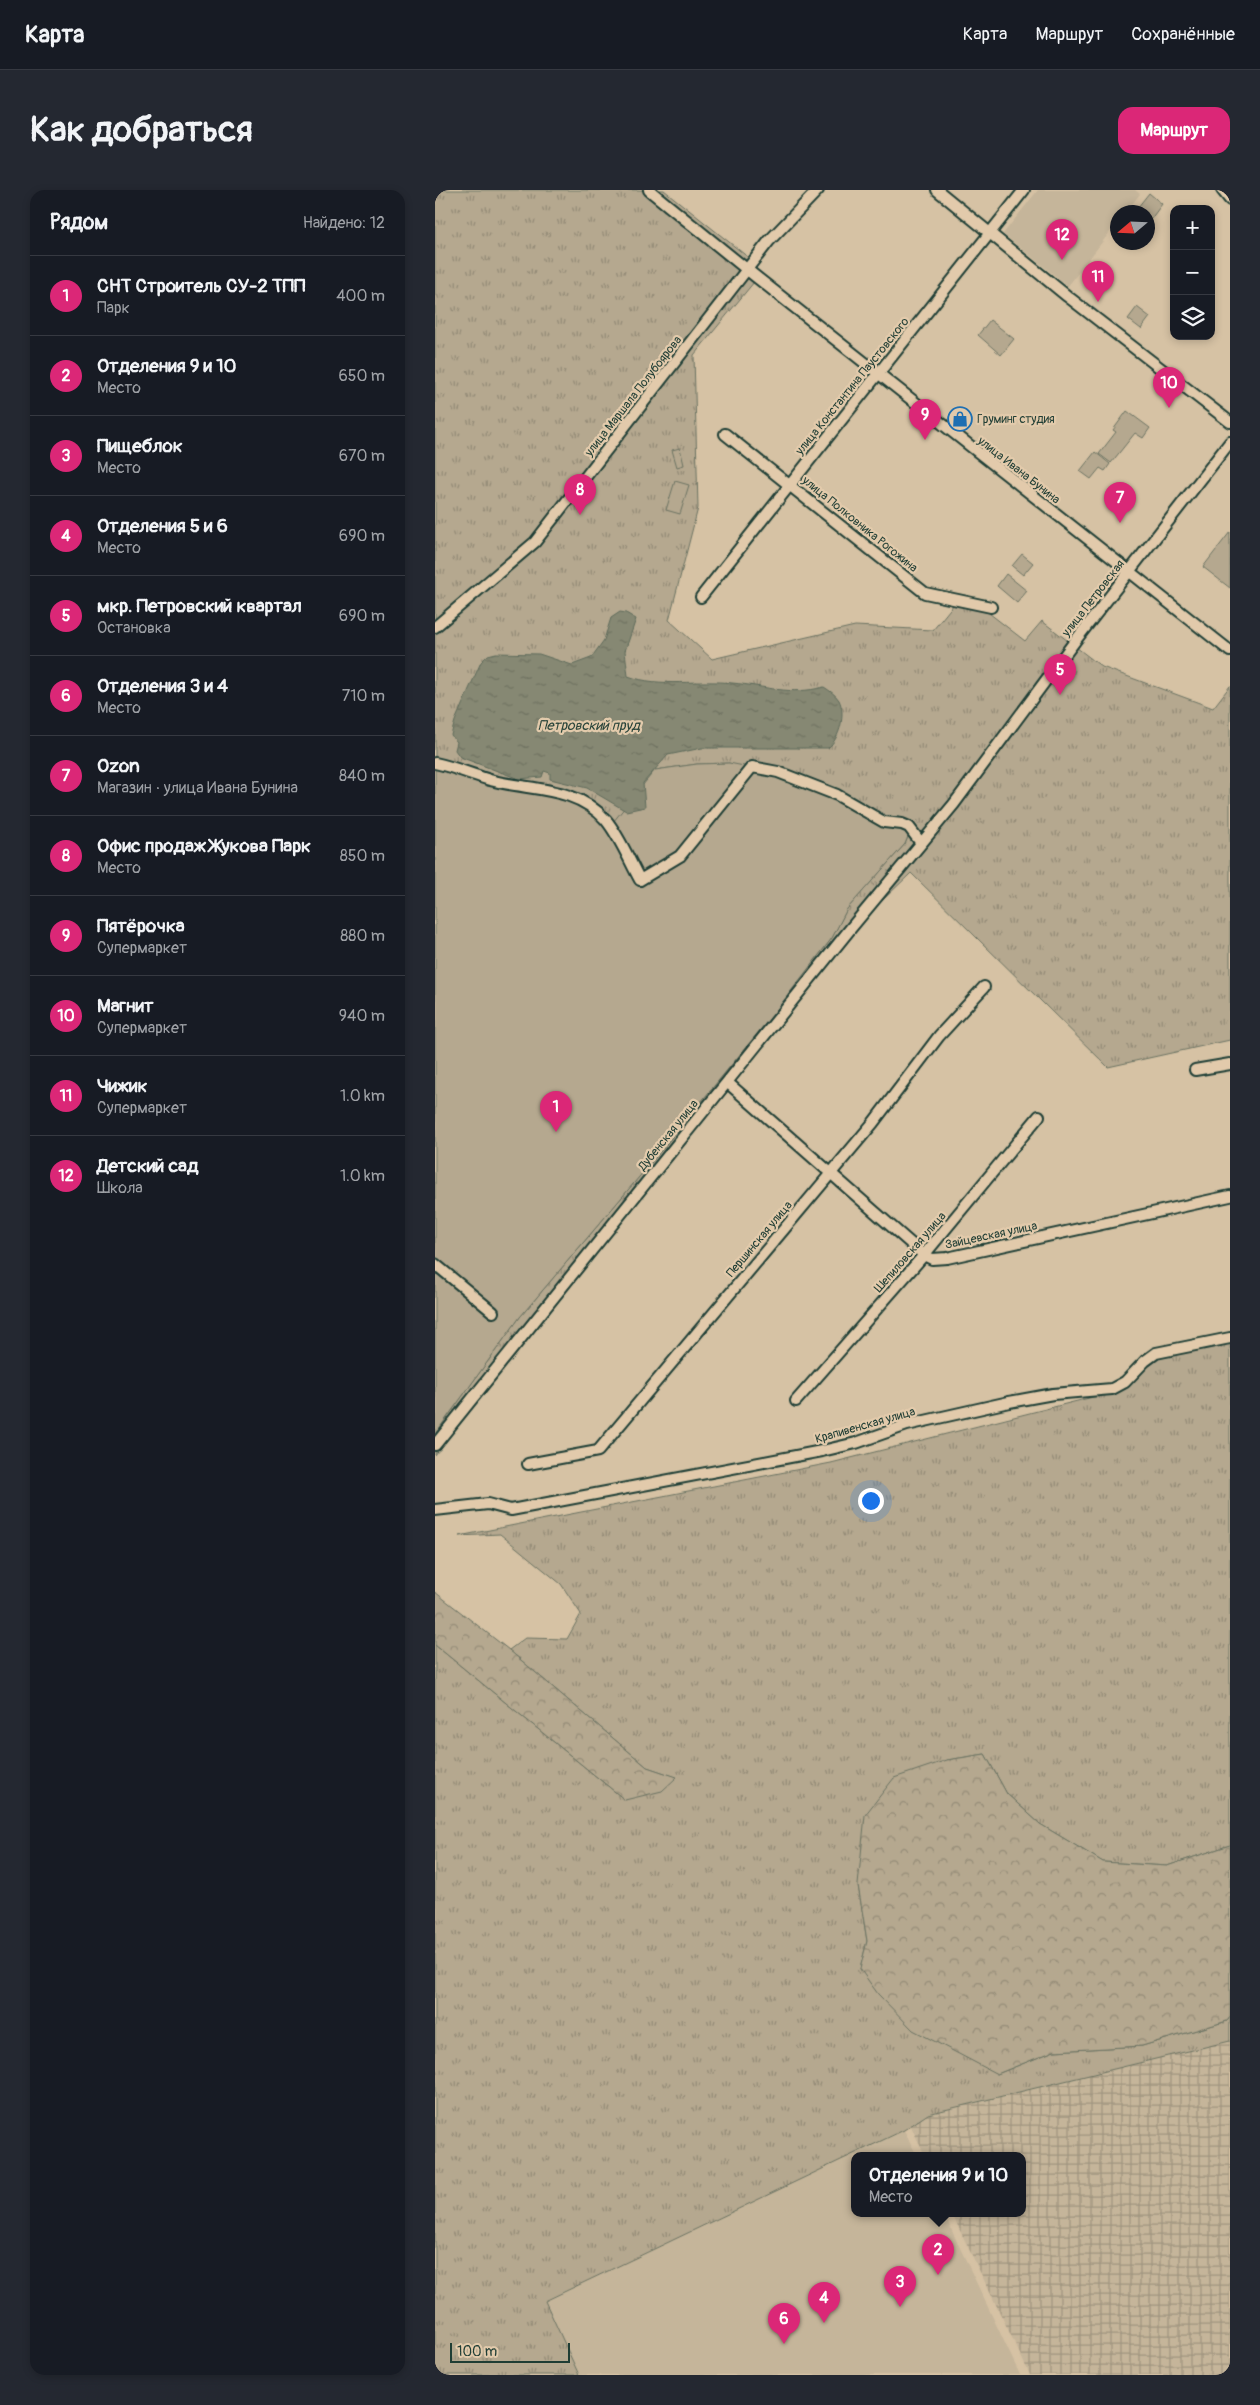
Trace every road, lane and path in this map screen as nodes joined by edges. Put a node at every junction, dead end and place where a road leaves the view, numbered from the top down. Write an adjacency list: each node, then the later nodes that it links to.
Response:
1 (649, 190): 8 (street, улица Ивана Бунина)
2 (817, 190): 8 (street, улица Маршала Полубоярова)
3 (937, 190): 7 (street)
4 (1024, 190): 7 (street, улица Константина Паустовского)
5 (1222, 190): 6 (street)
6 (1230, 200)
7 (991, 232): 9 (street, улица Константина Паустовского); 10 (street)
8 (746, 270): 9 (street, улица Ивана Бунина); 17 (street, улица Маршала Полубоярова)
9 (879, 374): 13 (street, улица Константина Паустовского); 14 (street, улица Ивана Бунина)
10 (1230, 422)
11 (725, 434): 13 (street, улица Полковника Рогожина)
12 (1230, 442): 14 (street, улица Петровская)
13 (790, 483): 15 (street, улица Константина Паустовского); 16 (street, улица Полковника Рогожина)
14 (1129, 572): 18 (street, улица Ивана Бунина); 20 (street, улица Петровская)
15 (701, 597)
16 (991, 607)
17 (435, 627)
18 (1230, 651)
19 (435, 763): 20 (street)
20 (921, 842): 24 (street, Дубенская улица)
21 (984, 988): 26 (street, Першинская улица)
22 (1230, 1064): 23 (street)
23 (1195, 1070)
24 (728, 1083): 26 (street); 33 (street, Дубенская улица)
25 (1039, 1116): 28 (street, Шепиловская улица)
26 (831, 1173): 28 (street); 34 (street, Першинская улица)
27 (1230, 1196): 28 (street, Зайцевская улица)
28 (924, 1255): 32 (street, Шепиловская улица)
29 (435, 1264): 30 (street)
30 (493, 1312)
31 (1230, 1338): 35 (street, Крапивенская улица)
32 (796, 1401)
33 (435, 1445)
34 (528, 1464)
35 (435, 1510)

